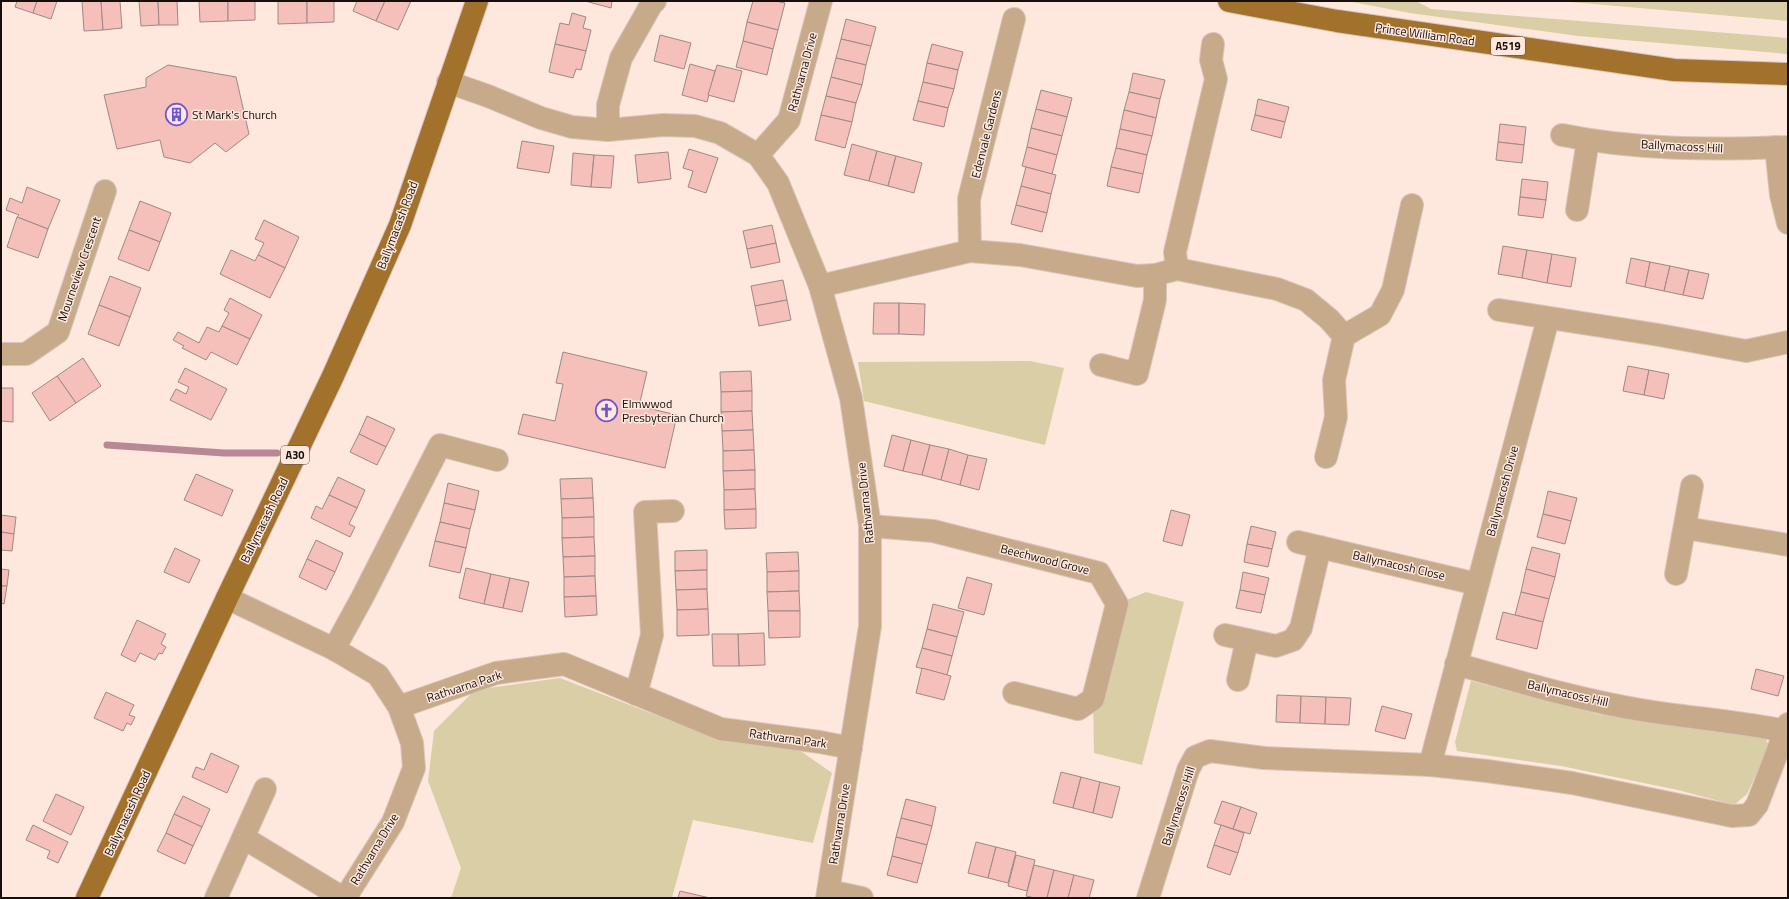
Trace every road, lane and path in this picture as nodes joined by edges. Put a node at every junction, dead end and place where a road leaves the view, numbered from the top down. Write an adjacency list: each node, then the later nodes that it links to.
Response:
1 (477, 1): 8 (main road, Ballymacash Road / A30)
2 (655, 1): 9 (street)
3 (821, 1): 13 (street, Rathvarna Drive)
4 (1229, 1): 7 (main road, Prince William Road / A519)
5 (1014, 19): 18 (street, Edenvale Gardens)
6 (1213, 44): 19 (street)
7 (1788, 74)
8 (448, 82): 9 (street, Rathvarna Drive); 39 (main road, Ballymacash Road / A30)
9 (608, 130): 13 (street, Rathvarna Drive)
10 (1562, 134): 11 (street, Ballymacoss Hill)
11 (1588, 140): 12 (street, Ballymacoss Hill); 16 (street)
12 (1782, 147): 17 (street, Ballymacoss Hill)
13 (758, 156): 21 (street, Rathvarna Drive)
14 (105, 191): 26 (street, Mourneview Crescent)
15 (1412, 205): 24 (street)
16 (1577, 210)
17 (1788, 223)
18 (970, 251): 20 (street); 21 (street)
19 (1177, 269): 20 (street); 24 (street)
20 (1155, 275): 27 (street)
21 (820, 286): 32 (street, Rathvarna Drive)
22 (1499, 310): 23 (street)
23 (1548, 319): 25 (street); 38 (street, Ballymacosh Drive)
24 (1344, 336): 28 (street)
25 (1788, 342)
26 (1, 354)
27 (1101, 365)
28 (1326, 457)
29 (497, 460): 42 (street)
30 (1692, 486): 33 (street)
31 (673, 511): 46 (street)
32 (870, 526): 45 (street, Beechwood Grove); 49 (street, Rathvarna Drive)
33 (1685, 528): 35 (street); 37 (street)
34 (1298, 542): 36 (street, Ballymacosh Close)
35 (1788, 544)
36 (1320, 547): 38 (street, Ballymacosh Close); 41 (street)
37 (1676, 574)
38 (1477, 584): 43 (street, Ballymacosh Drive)
39 (227, 598): 42 (street); 54 (main road, Ballymacash Road / A30)
40 (1225, 635): 41 (street)
41 (1247, 640): 44 (street)
42 (334, 649): 47 (street)
43 (1456, 664): 48 (street, Ballymacoss Hill); 50 (street)
44 (1238, 680)
45 (1014, 693)
46 (636, 694): 47 (street, Rathvarna Park); 49 (street, Rathvarna Park)
47 (399, 707): 56 (street, Rathvarna Drive)
48 (1787, 727): 50 (street, Ballymacoss Hill)
49 (851, 748): 53 (street, Rathvarna Drive)
50 (1430, 766): 58 (street, Ballymacoss Hill)
51 (265, 789): 52 (street)
52 (244, 838): 55 (street); 56 (street)
53 (828, 894): 57 (street, Rathvarna Drive)
54 (87, 898)
55 (216, 898)
56 (344, 898)
57 (862, 898)
58 (1148, 898)

